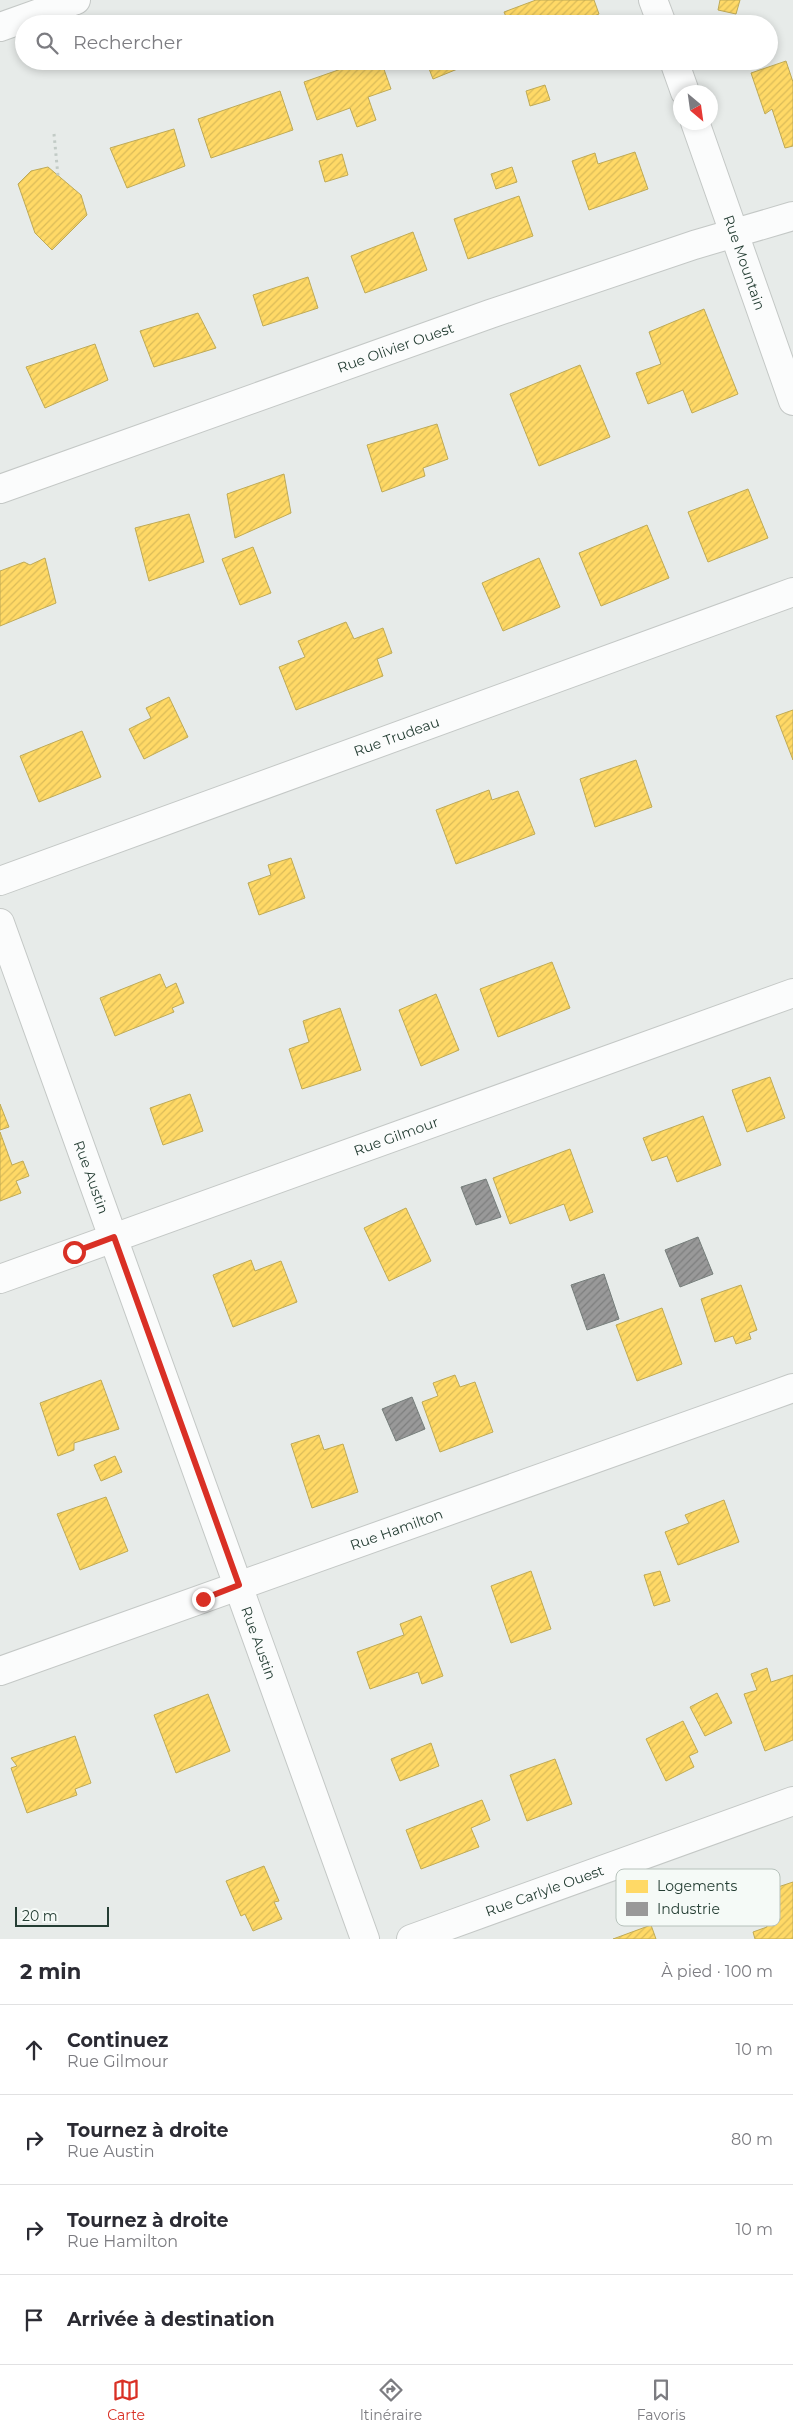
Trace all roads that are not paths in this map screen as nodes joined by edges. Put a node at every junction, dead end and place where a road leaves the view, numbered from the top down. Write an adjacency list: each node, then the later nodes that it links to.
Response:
1 (76, 0): 3 (street)
2 (654, 0): 4 (street)
3 (34, 15)
4 (659, 15)
5 (15, 22): 6 (street)
6 (0, 27)
7 (677, 70): 8 (street)
8 (683, 85)
9 (698, 130): 11 (street, Rue Mountain)
10 (793, 216): 11 (street, Rue Olivier Ouest)
11 (734, 234): 12 (street, Rue Mountain); 13 (street, Rue Olivier Ouest)
12 (793, 401)
13 (0, 489)
14 (793, 592): 15 (street, Rue Trudeau)
15 (0, 881)
16 (0, 922): 18 (street, Rue Austin)
17 (793, 993): 18 (street, Rue Gilmour)
18 (114, 1237): 19 (street, Rue Gilmour); 21 (street, Rue Austin)
19 (0, 1279)
20 (793, 1388): 21 (street, Rue Hamilton)
21 (239, 1585): 22 (street, Rue Hamilton); 24 (street, Rue Austin)
22 (0, 1671)
23 (793, 1801): 25 (street, Rue Carlyle Ouest)
24 (365, 1939)
25 (411, 1939)

